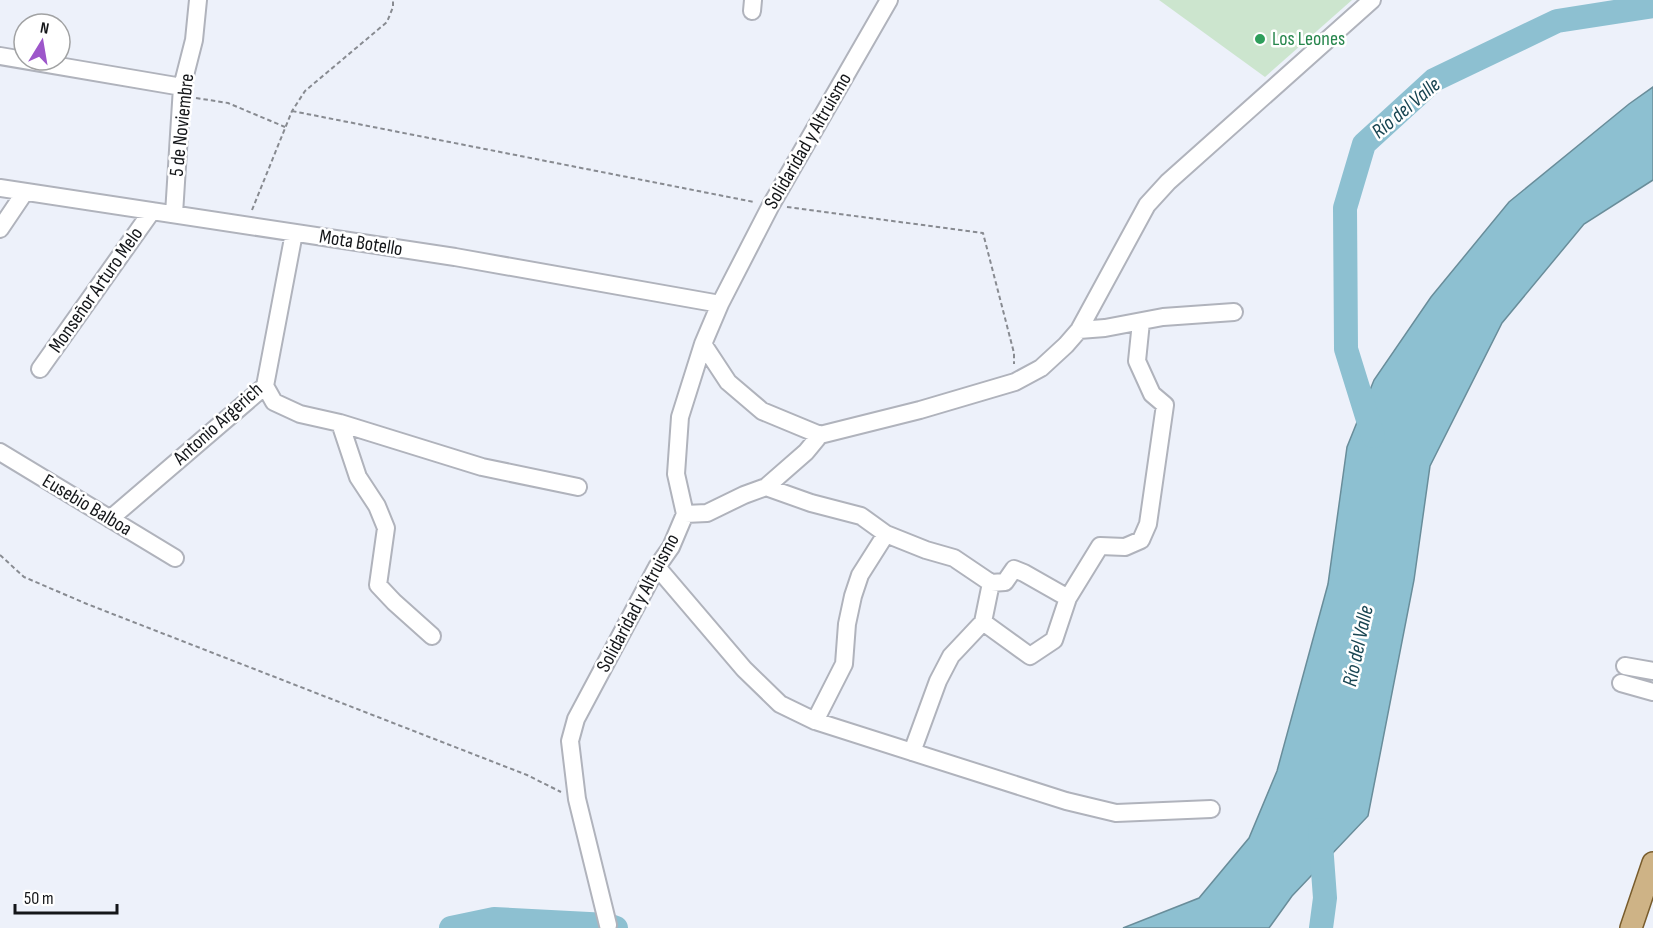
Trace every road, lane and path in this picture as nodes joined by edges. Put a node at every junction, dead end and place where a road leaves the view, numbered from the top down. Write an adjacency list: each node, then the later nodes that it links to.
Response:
1 (198, 0): 6 (street, 5 de Noviembre)
2 (393, 0): 7 (path)
3 (889, 0): 11 (street, Solidaridad y Altruismo)
4 (1372, 0): 20 (street)
5 (0, 56): 6 (street)
6 (182, 91): 8 (path); 13 (street, 5 de Noviembre)
7 (292, 111): 8 (path); 11 (path)
8 (285, 127): 14 (path)
9 (0, 188): 10 (street, Mota Botello)
10 (25, 192): 12 (street, Mota Botello); 15 (street)
11 (771, 205): 17 (street, Solidaridad y Altruismo); 23 (path)
12 (152, 211): 13 (street, Mota Botello); 22 (street, Monseñor Arturo Melo)
13 (174, 214): 14 (street, Mota Botello)
14 (246, 226): 16 (street, Mota Botello)
15 (0, 229)
16 (294, 233): 17 (street, Mota Botello); 24 (street, Antonio Argerich)
17 (720, 304): 21 (street, Solidaridad y Altruismo)
18 (1234, 312): 19 (street)
19 (1141, 322): 20 (street); 37 (street)
20 (1079, 330): 23 (street)
21 (702, 344): 26 (street); 30 (street, Solidaridad y Altruismo)
22 (40, 369)
23 (1015, 382): 26 (street)
24 (265, 386): 25 (street); 31 (street, Antonio Argerich)
25 (340, 423): 28 (street); 39 (street)
26 (820, 435): 29 (street)
27 (0, 452): 31 (street, Eusebio Balboa)
28 (579, 487)
29 (766, 487): 30 (street); 32 (street)
30 (685, 514): 35 (street, Solidaridad y Altruismo)
31 (110, 519): 34 (street, Eusebio Balboa)
32 (886, 534): 36 (street); 42 (street)
33 (0, 555): 44 (path)
34 (175, 558)
35 (657, 567): 42 (street); 44 (street, Solidaridad y Altruismo)
36 (991, 583): 37 (street); 38 (street)
37 (1068, 598): 38 (street)
38 (982, 622): 43 (street)
39 (432, 636)
40 (1653, 671): 41 (street)
41 (1653, 692)
42 (815, 721): 43 (street)
43 (912, 753): 45 (street)
44 (577, 799): 47 (street, Solidaridad y Altruismo)
45 (1211, 809)
46 (1653, 863): 48 (main road)
47 (609, 925)
48 (1631, 928)

